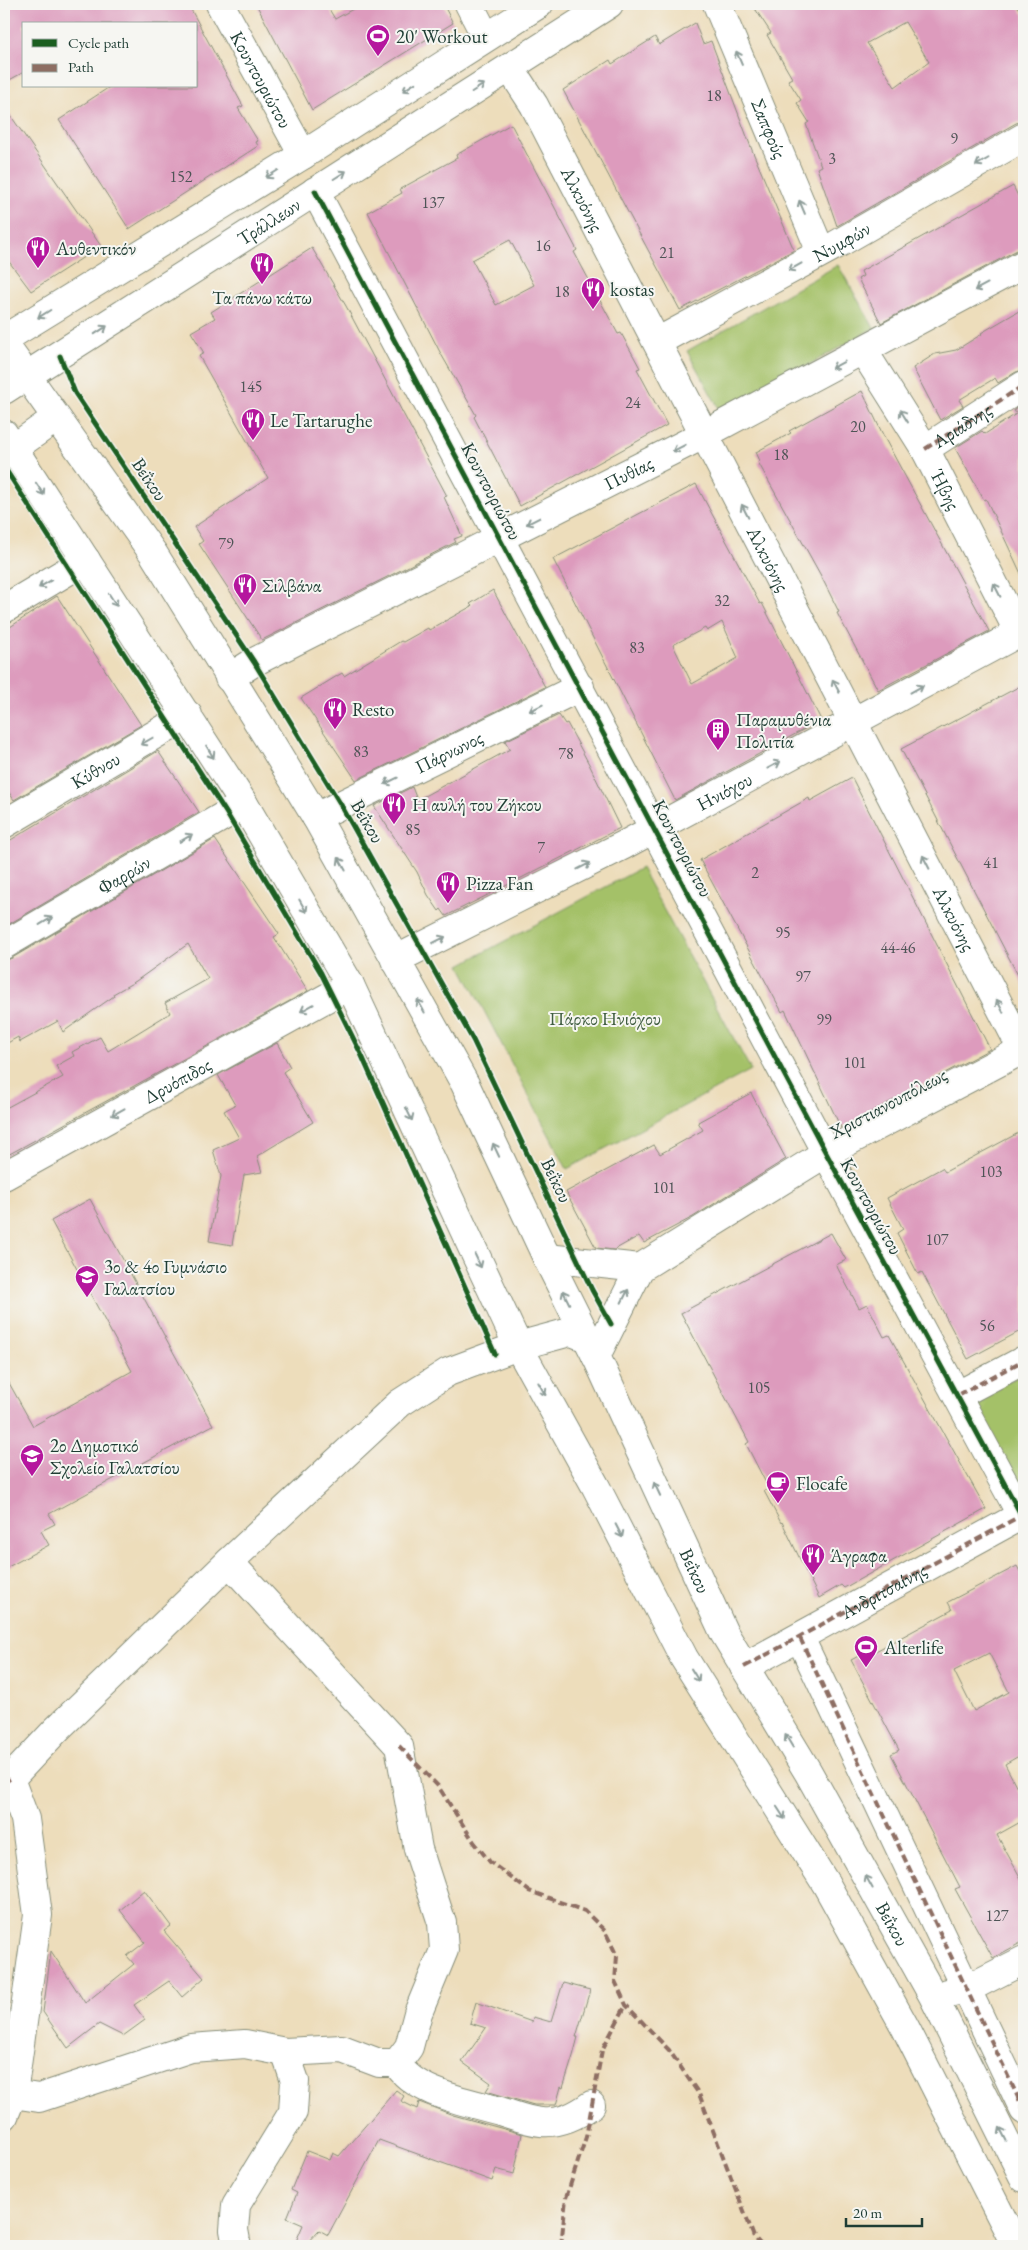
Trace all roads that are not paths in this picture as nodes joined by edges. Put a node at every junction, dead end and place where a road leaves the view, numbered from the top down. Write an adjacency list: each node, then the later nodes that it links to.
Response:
1 (220, 4): 9 (street, Κουντουριώτου)
2 (469, 4): 6 (street)
3 (539, 4): 6 (street, Τράλλεων)
4 (609, 4): 7 (street, Τράλλεων)
5 (717, 4): 11 (street, Σαπφούς, one-way to 5)
6 (486, 37): 9 (street, Τράλλεων, one-way to 9)
7 (510, 68): 10 (street, Τράλλεων, one-way to 7); 14 (street, Αλκυόνης)
8 (1021, 148): 11 (street, Νυμφών, one-way to 11)
9 (302, 155): 13 (street, Τράλλεων, one-way to 13)
10 (315, 191): 17 (street, Τράλλεων, one-way to 10); 24 (street, Κουντουριώτου)
11 (821, 252): 14 (street, Νυμφών, one-way to 14)
12 (1024, 264): 16 (street, Πυθίας, one-way to 16)
13 (4, 339)
14 (657, 342): 21 (street, Αλκυόνης)
15 (4, 344): 17 (street, Βεΐκου)
16 (864, 352): 21 (street, Πυθίας, one-way to 21); 23 (street, Ήβης, one-way to 16)
17 (26, 376): 19 (street, Τράλλεων); 20 (street, Βεΐκου)
18 (1024, 385): 23 (street, Αριάδνης)
19 (4, 390)
20 (56, 418): 22 (street); 28 (street, Βεΐκου)
21 (705, 434): 24 (street, Πυθίας, one-way to 24); 31 (street, Αλκυόνης, one-way to 21)
22 (7, 446): 25 (street, Βεΐκου, one-way to 25)
23 (925, 449): 27 (street, Ήβης, one-way to 23)
24 (500, 537): 28 (street, Πυθίας); 29 (street, Κουντουριώτου)
25 (86, 560): 26 (street, one-way to 26); 30 (street, Βεΐκου, one-way to 30)
26 (4, 610)
27 (1022, 632): 31 (street, Ηνιόχου, one-way to 27)
28 (229, 678): 33 (street, Βεΐκου)
29 (580, 686): 33 (street, Πάρνωνος, one-way to 33); 35 (street, Κουντουριώτου)
30 (188, 715): 32 (street, Βεΐκου, one-way to 32); 34 (street, Κύθνου, one-way to 34)
31 (855, 723): 35 (street, Ηνιόχου, one-way to 31); 39 (street, Αλκυόνης, one-way to 31)
32 (244, 804): 36 (street, Φαρρών, one-way to 32); 38 (street, Βεΐκου, one-way to 38)
33 (316, 817): 37 (street, Βεΐκου, one-way to 33)
34 (4, 824)
35 (655, 828): 37 (street, Ηνιόχου, one-way to 35); 40 (street, Κουντουριώτου)
36 (4, 946)
37 (395, 960): 42 (street, Βεΐκου, one-way to 37)
38 (350, 985): 41 (street, Δρυόπιδος, one-way to 41); 44 (street, Βεΐκου, one-way to 44)
39 (1024, 1050): 40 (street, Χριστιανουπόλεως)
40 (826, 1153): 43 (street, Χριστιανουπόλεως); 47 (street, Κουντουριώτου)
41 (4, 1176)
42 (547, 1258): 43 (street); 45 (street, Βεΐκου, one-way to 42)
43 (640, 1268): 45 (street, one-way to 43)
44 (518, 1346): 45 (street); 49 (street); 63 (street, Βεΐκου, one-way to 63)
45 (592, 1347): 51 (street, Βεΐκου, one-way to 45)
46 (1024, 1360): 47 (street)
47 (958, 1395): 48 (street, Κουντουριώτου)
48 (1023, 1517): 50 (street, Ανδριτσαίνης)
49 (229, 1562): 52 (street); 57 (street)
50 (800, 1638): 51 (street, Ανδριτσαίνης); 54 (street)
51 (744, 1667): 55 (street, Βεΐκου, one-way to 51)
52 (7, 1775): 58 (street)
53 (1024, 1960): 54 (street)
54 (966, 1989): 55 (street); 60 (street)
55 (933, 1996): 61 (street, Βεΐκου, one-way to 55)
56 (285, 2052): 57 (street); 58 (street); 62 (street)
57 (397, 2063): 59 (street)
58 (8, 2105)
59 (591, 2105)
60 (1024, 2110)
61 (1024, 2178)
62 (237, 2246)
63 (1016, 2246)

